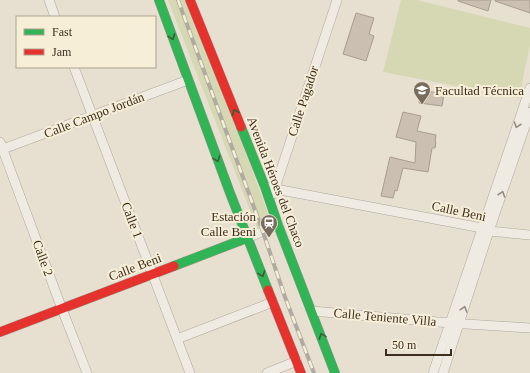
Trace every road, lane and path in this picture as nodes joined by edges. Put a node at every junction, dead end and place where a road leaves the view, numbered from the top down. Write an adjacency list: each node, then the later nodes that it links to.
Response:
1 (49, 0): 5 (street)
2 (159, 0): 7 (main road, one-way to 7)
3 (190, 0): 12 (main road, Avenida Héroes del Chaco, one-way to 3)
4 (336, 0): 13 (street, Calle Pagador)
5 (55, 16)
6 (74, 68): 10 (street, Calle 1)
7 (188, 80): 10 (street, Calle Campo Jordán); 18 (main road, one-way to 18)
8 (530, 88): 16 (street, one-way to 16)
9 (530, 112): 16 (street, one-way to 9)
10 (93, 116): 11 (street, Calle Campo Jordán); 19 (street, Calle 1)
11 (1, 147): 21 (street, Calle 2)
12 (265, 187): 13 (street, Calle Beni); 14 (main road, Avenida Héroes del Chaco)
13 (275, 189): 14 (street, Calle Pagador); 16 (street, Calle Beni)
14 (270, 203): 15 (main road, Avenida Héroes del Chaco)
15 (278, 225): 18 (street, Calle Beni); 22 (main road, Avenida Héroes del Chaco)
16 (485, 229): 17 (street, Calle Beni); 23 (street)
17 (530, 235)
18 (248, 238): 19 (main road, Calle Beni); 20 (main road, one-way to 20)
19 (152, 274): 21 (main road, Calle Beni); 26 (street, Calle 1)
20 (273, 302): 26 (street); 27 (main road)
21 (62, 309): 25 (main road, Calle Beni); 28 (street, Calle 2)
22 (312, 311): 23 (street, Calle Teniente Villa); 32 (main road, Avenida Héroes del Chaco, one-way to 22)
23 (455, 323): 24 (street, Calle Teniente Villa); 33 (street); 34 (street)
24 (530, 328)
25 (0, 332)
26 (177, 339): 29 (street, Calle 1)
27 (297, 361): 30 (street); 31 (main road)
28 (87, 373)
29 (190, 373)
30 (267, 373)
31 (301, 373)
32 (335, 373)
33 (433, 373)
34 (443, 373)

